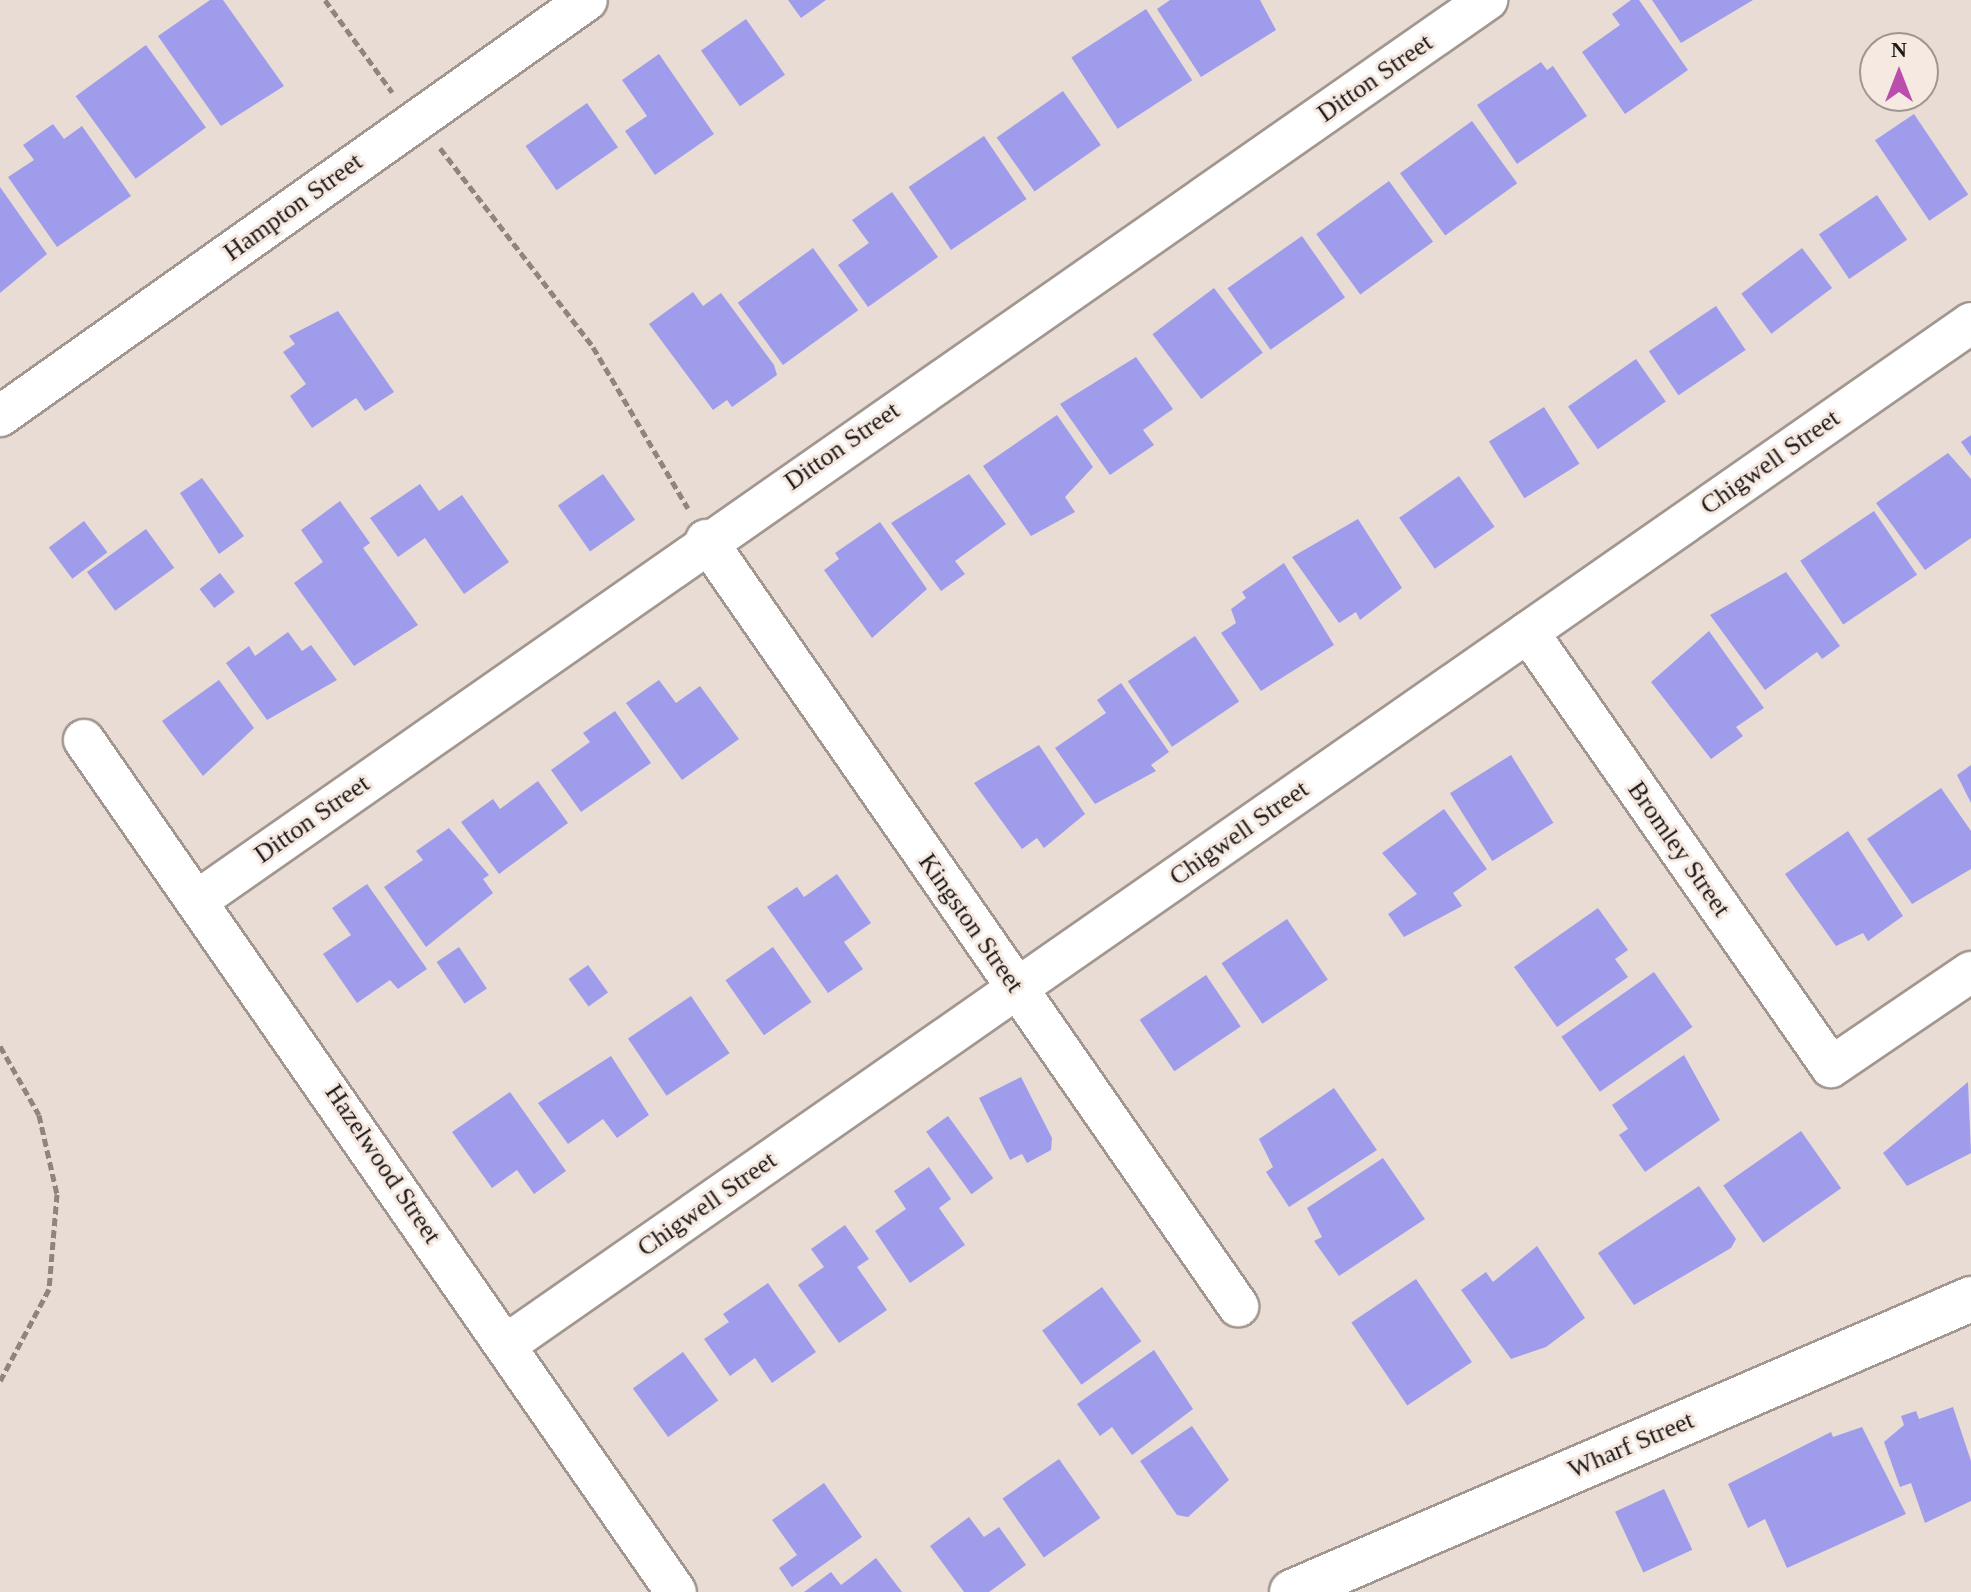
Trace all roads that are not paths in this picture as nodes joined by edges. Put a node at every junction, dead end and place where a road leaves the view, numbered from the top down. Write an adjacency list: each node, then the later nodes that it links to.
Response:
1 (587, 0): 4 (street, Hampton Street)
2 (1487, 0): 5 (street, Ditton Street)
3 (1971, 323): 6 (street, Chigwell Street)
4 (0, 416)
5 (706, 540): 8 (street, Ditton Street); 10 (street, Kingston Street)
6 (1528, 632): 9 (street, Bromley Street); 10 (street, Chigwell Street)
7 (84, 740): 8 (street, Hazelwood Street)
8 (201, 898): 13 (street, Hazelwood Street)
9 (1971, 972)
10 (1016, 988): 12 (street, Kingston Street); 13 (street, Chigwell Street)
11 (1971, 1299): 15 (street, Wharf Street)
12 (1238, 1306)
13 (507, 1344): 14 (street, Hazelwood Street)
14 (676, 1592)
15 (1292, 1592)

